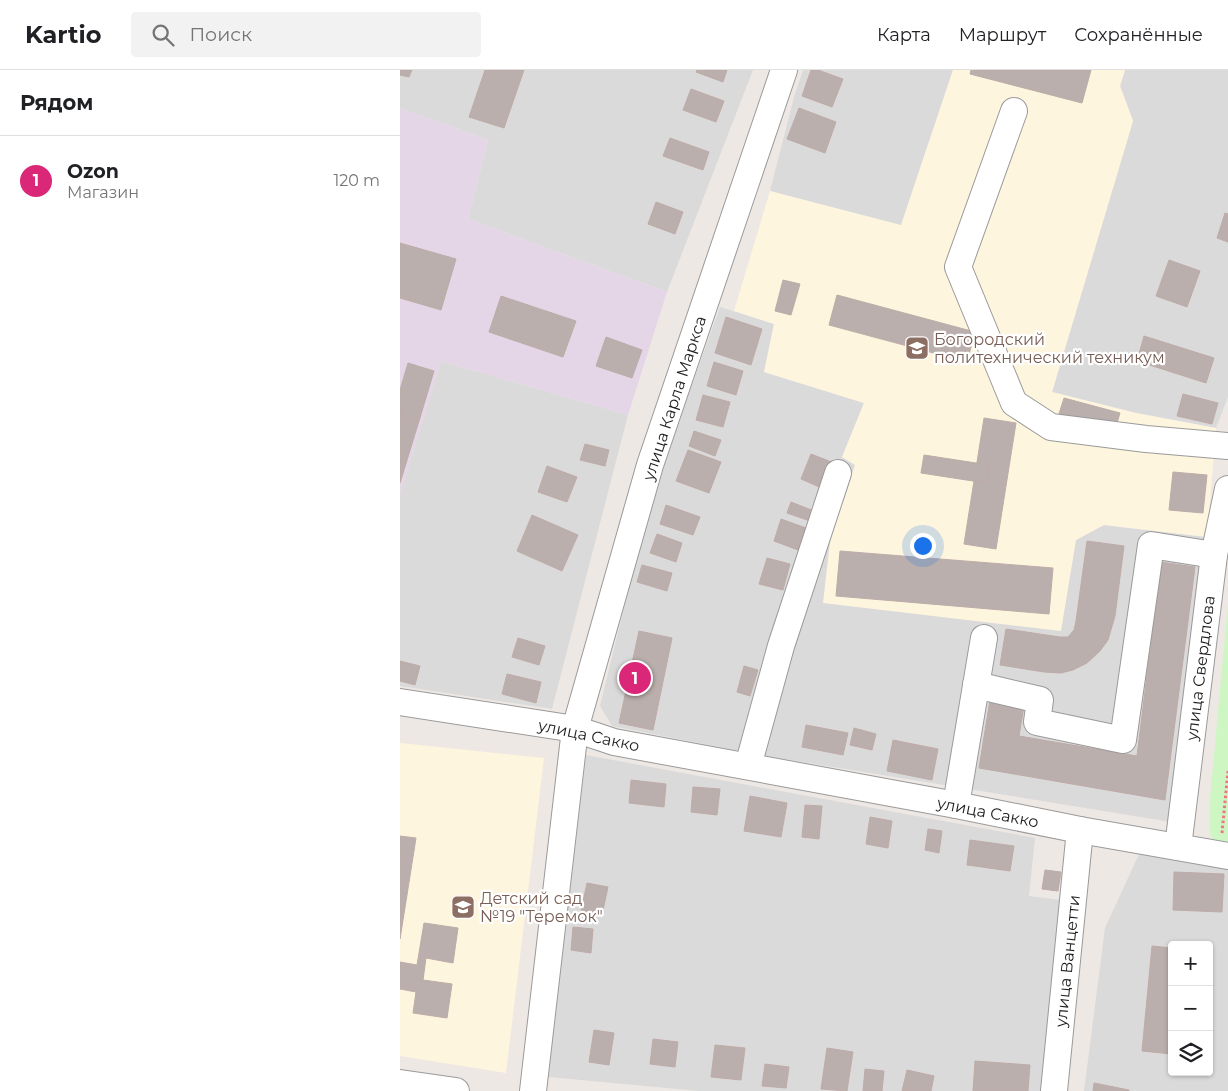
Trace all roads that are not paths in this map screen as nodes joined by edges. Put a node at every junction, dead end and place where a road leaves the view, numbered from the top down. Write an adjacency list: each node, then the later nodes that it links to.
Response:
1 (784, 70): 10 (street, улица Карла Маркса)
2 (1014, 111): 3 (street)
3 (1228, 446)
4 (838, 473): 11 (street)
5 (1228, 489): 6 (street, улица Свердлова)
6 (1214, 555): 8 (street); 14 (street, улица Свердлова)
7 (984, 638): 8 (street)
8 (976, 685): 12 (street)
9 (400, 702): 10 (street, улица Сакко)
10 (575, 729): 11 (street, улица Сакко); 19 (street, улица Карла Маркса)
11 (748, 766): 12 (street, улица Сакко)
12 (956, 805): 13 (street, улица Сакко)
13 (1080, 830): 14 (street, улица Сакко); 20 (street, улица Ванцетти)
14 (1178, 847): 15 (street, улица Сакко)
15 (1224, 856)
16 (400, 1084): 17 (street)
17 (429, 1089): 18 (street)
18 (456, 1091)
19 (533, 1091)
20 (1054, 1091)

